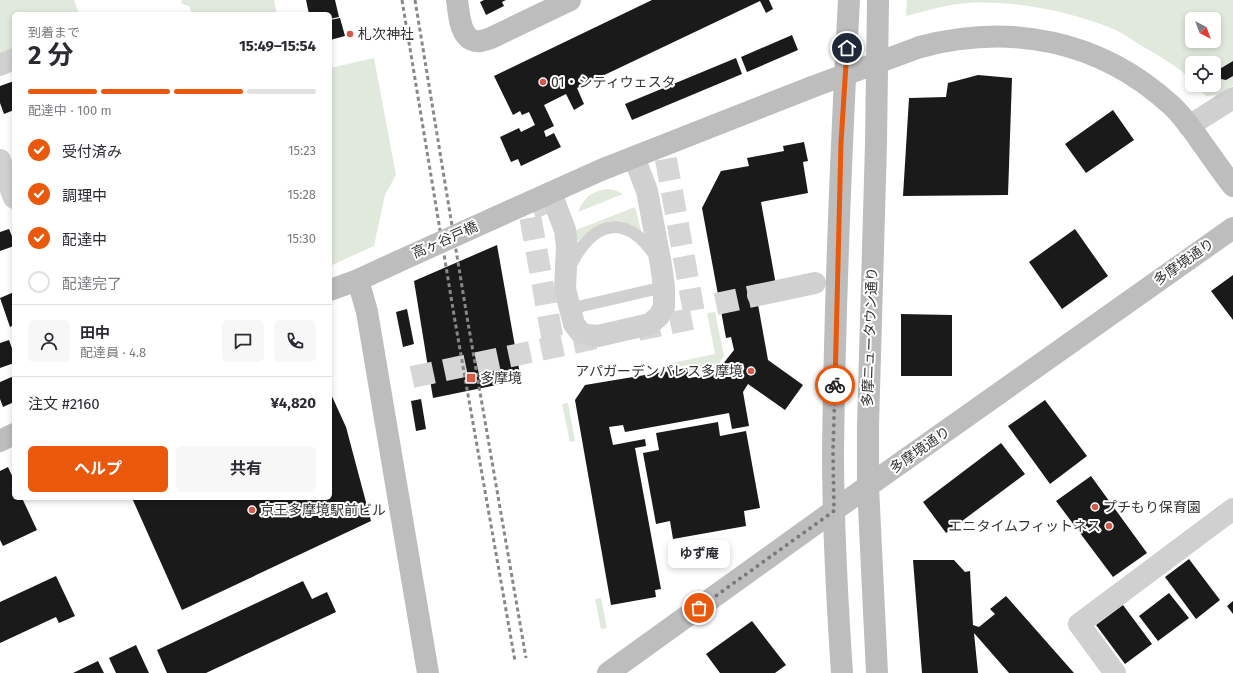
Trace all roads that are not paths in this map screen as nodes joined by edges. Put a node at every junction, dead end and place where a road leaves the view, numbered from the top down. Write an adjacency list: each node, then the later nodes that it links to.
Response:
1 (457, 0): 2 (street)
2 (570, 0)
3 (849, 0): 27 (street)
4 (878, 0): 25 (street, 多摩ニュータウン通り)
5 (12, 61): 6 (street)
6 (0, 65)
7 (1233, 98): 8 (street)
8 (1189, 126): 9 (street, 高ヶ谷戸橋, bridge); 11 (street, 高ヶ谷戸橋)
9 (634, 157): 12 (street, 高ヶ谷戸橋); 15 (street)
10 (0, 160): 13 (street)
11 (1233, 186)
12 (551, 192): 16 (street); 17 (street, 高ヶ谷戸橋, bridge)
13 (12, 193)
14 (1233, 228): 25 (street, 多摩境通り)
15 (662, 265): 16 (lane); 19 (street)
16 (567, 273): 22 (street)
17 (358, 280): 20 (street, 高ヶ谷戸橋); 28 (street)
18 (815, 284): 21 (street)
19 (664, 287): 22 (lane); 22 (street)
20 (332, 289)
21 (758, 295)
22 (569, 309)
23 (12, 435): 24 (street)
24 (0, 441)
25 (868, 486): 27 (street, 多摩境通り); 31 (street, 多摩ニュータウン通り)
26 (1233, 509): 32 (street)
27 (834, 511): 29 (street, 多摩境通り); 30 (street)
28 (428, 673)
29 (608, 673)
30 (842, 673)
31 (877, 673)
32 (1115, 673)

